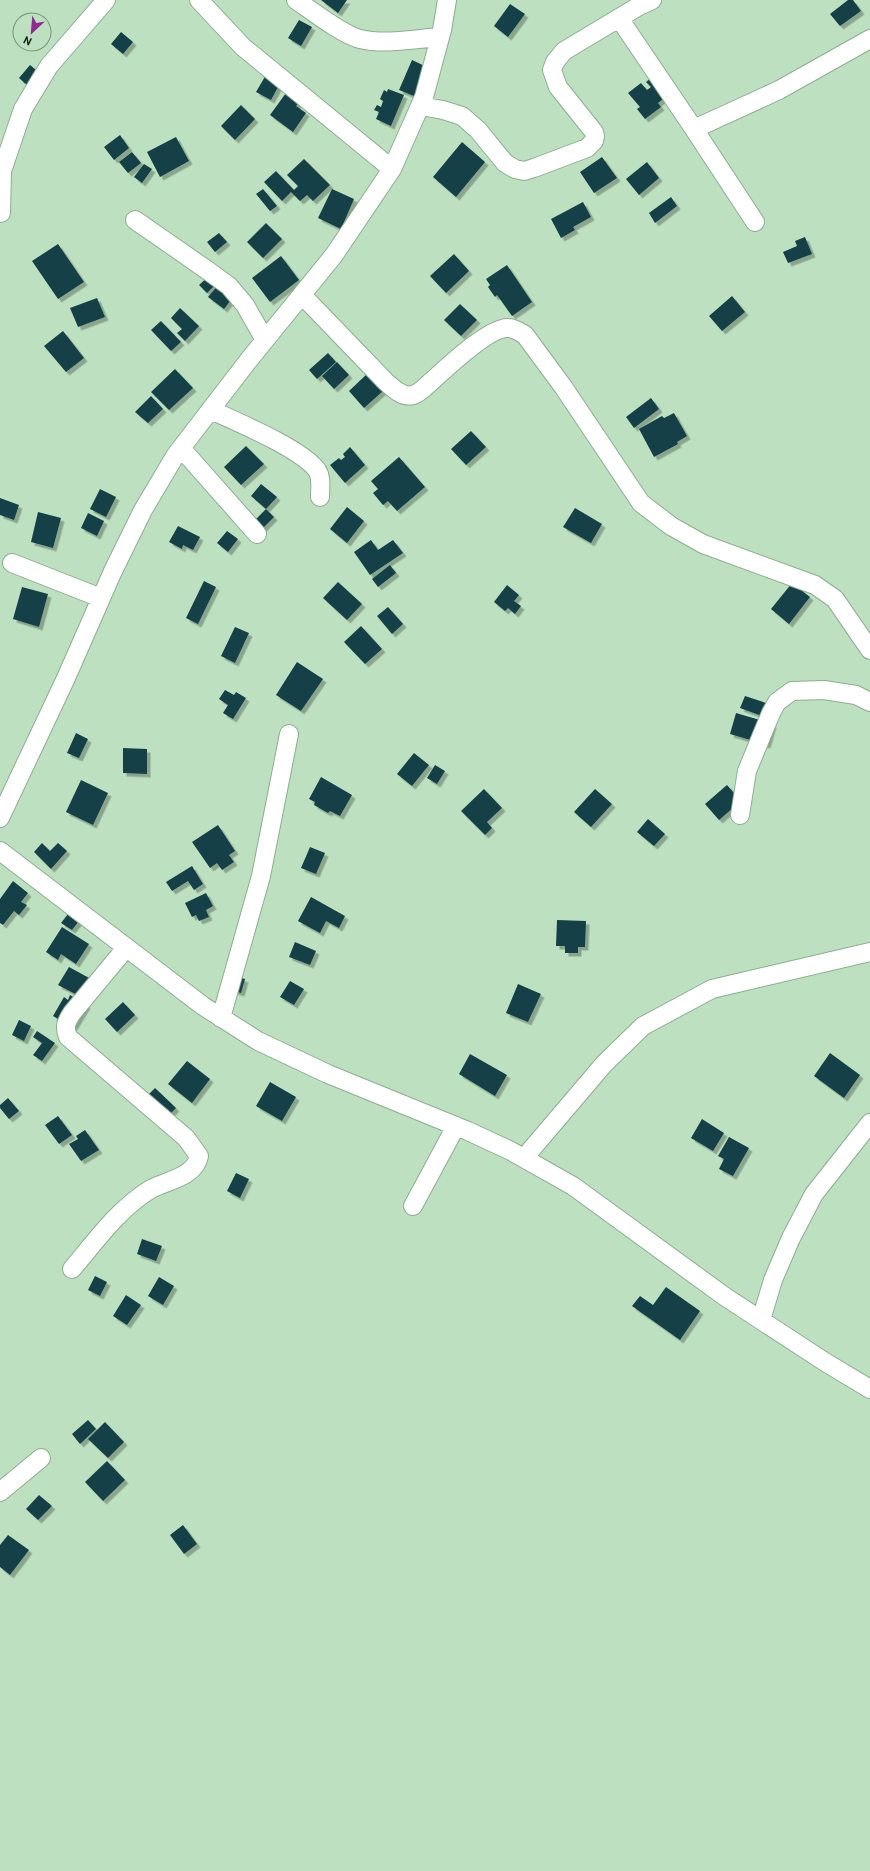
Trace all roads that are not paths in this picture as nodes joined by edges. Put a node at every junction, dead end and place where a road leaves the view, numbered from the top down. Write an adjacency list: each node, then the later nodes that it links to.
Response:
1 (106, 0): 12 (street)
2 (199, 0): 11 (street)
3 (296, 0): 7 (street)
4 (446, 0): 7 (street)
5 (652, 0): 6 (street)
6 (619, 18): 9 (street); 10 (street)
7 (440, 38): 9 (street)
8 (870, 39): 10 (street)
9 (421, 106): 11 (street)
10 (694, 130): 14 (street)
11 (392, 169): 15 (street)
12 (1, 213)
13 (135, 220): 16 (street)
14 (755, 222)
15 (302, 295): 16 (street); 23 (street)
16 (265, 340): 17 (street)
17 (211, 410): 18 (street); 19 (street)
18 (181, 448): 20 (street); 22 (street)
19 (320, 496)
20 (257, 534)
21 (12, 563): 22 (street)
22 (101, 598): 27 (street)
23 (870, 650)
24 (870, 702): 26 (street)
25 (289, 734): 31 (street)
26 (740, 815)
27 (0, 818)
28 (0, 851): 29 (street)
29 (126, 948): 31 (street); 36 (street)
30 (870, 952): 34 (street)
31 (221, 1018): 33 (street)
32 (870, 1123): 37 (street)
33 (456, 1126): 34 (street); 35 (street)
34 (524, 1158): 37 (street)
35 (413, 1206)
36 (72, 1270)
37 (761, 1320): 38 (street)
38 (870, 1389)
39 (41, 1458): 40 (street)
40 (0, 1492)

